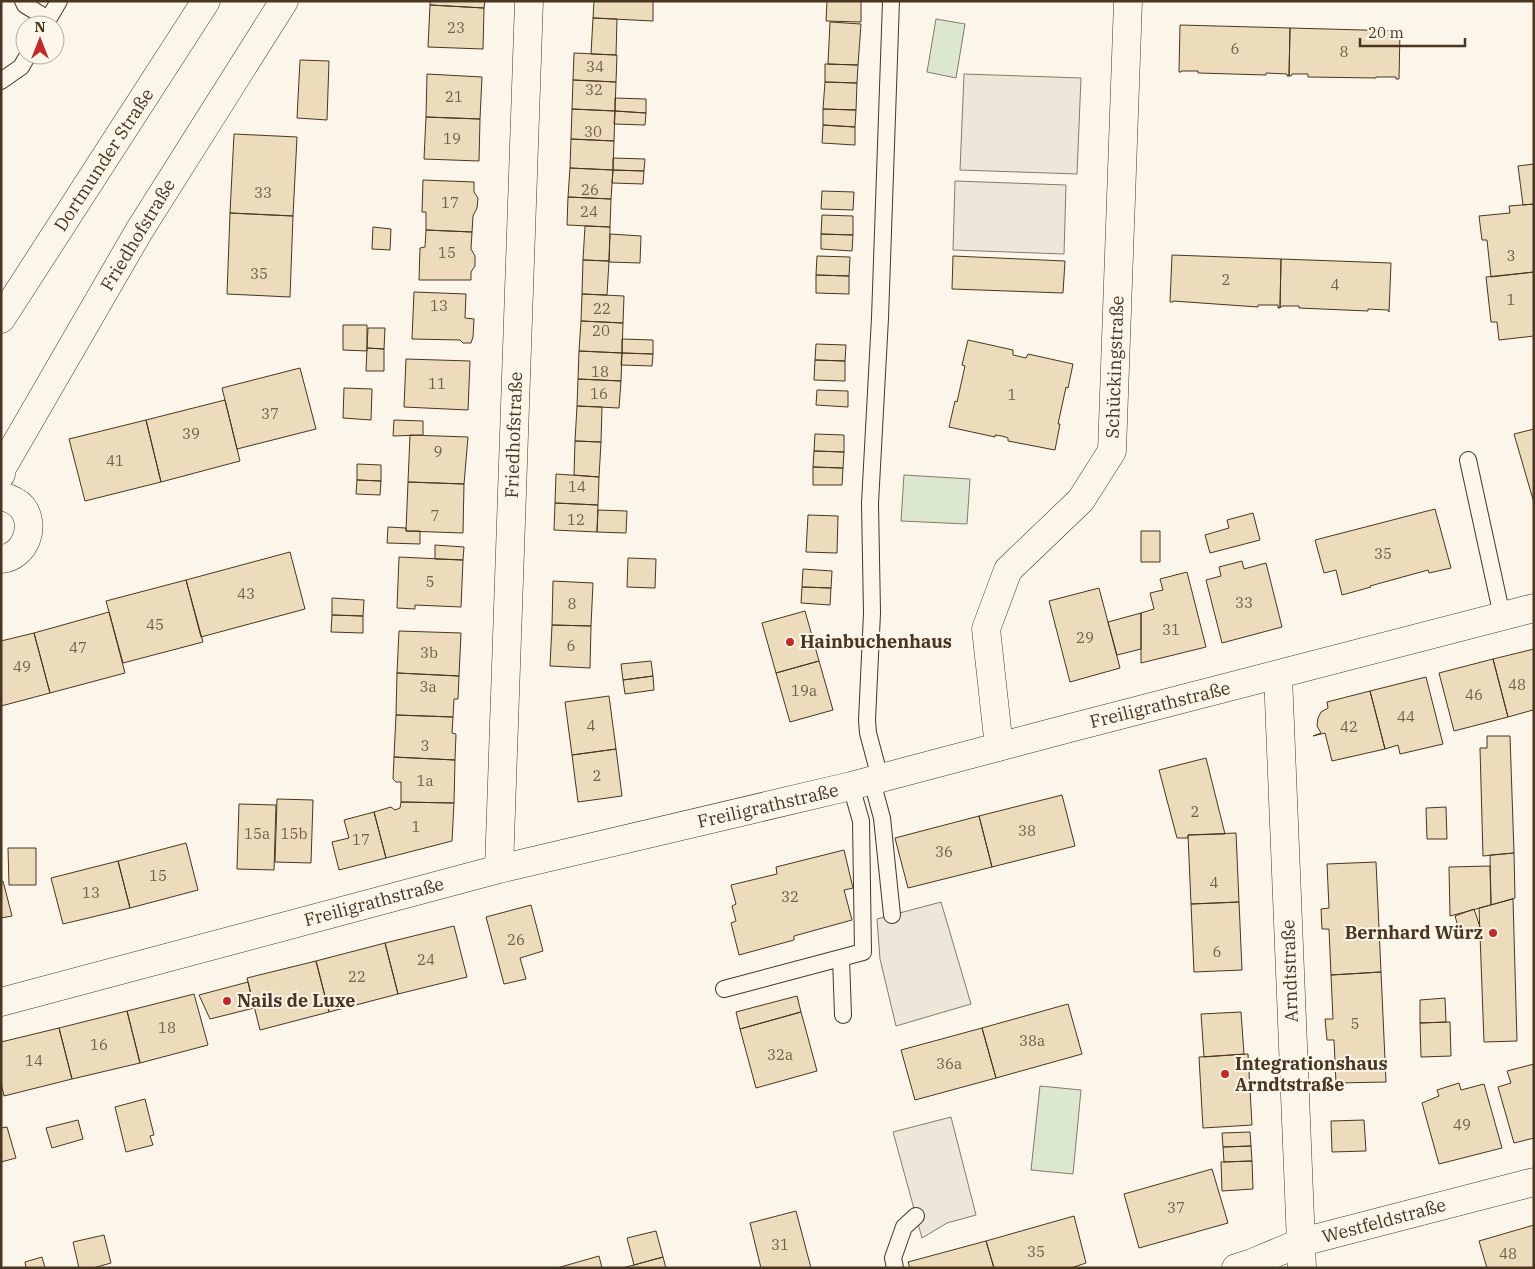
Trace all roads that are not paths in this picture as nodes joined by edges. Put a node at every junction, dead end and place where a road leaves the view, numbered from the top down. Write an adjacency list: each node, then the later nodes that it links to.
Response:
1 (23, 1): 8 (lane)
2 (59, 1): 9 (lane)
3 (206, 1): 12 (street, Dortmunder Straße)
4 (284, 1): 14 (street, Friedhofstraße)
5 (529, 1): 22 (street, Friedhofstraße)
6 (891, 1): 21 (lane)
7 (1128, 1): 20 (street, Schückingstraße)
8 (37, 15)
9 (51, 15)
10 (22, 65): 11 (lane)
11 (1, 81)
12 (1, 319)
13 (1468, 460): 18 (lane)
14 (1, 474)
15 (1, 496): 16 (street)
16 (1, 559)
17 (1534, 608): 18 (street, Freiligrathstraße)
18 (1502, 616): 19 (street, Freiligrathstraße)
19 (1278, 675): 20 (street, Freiligrathstraße); 30 (street, Arndtstraße)
20 (999, 747): 21 (street, Freiligrathstraße)
21 (867, 782): 22 (street, Freiligrathstraße); 23 (lane); 24 (lane)
22 (499, 869): 26 (street, Freiligrathstraße)
23 (892, 915)
24 (841, 958): 25 (lane); 27 (lane)
25 (724, 989)
26 (1, 1002)
27 (842, 1015)
28 (1534, 1182): 30 (street, Westfeldstraße)
29 (916, 1216): 31 (lane)
30 (1302, 1255): 32 (street, Westfeldstraße)
31 (895, 1268)
32 (1236, 1268)

